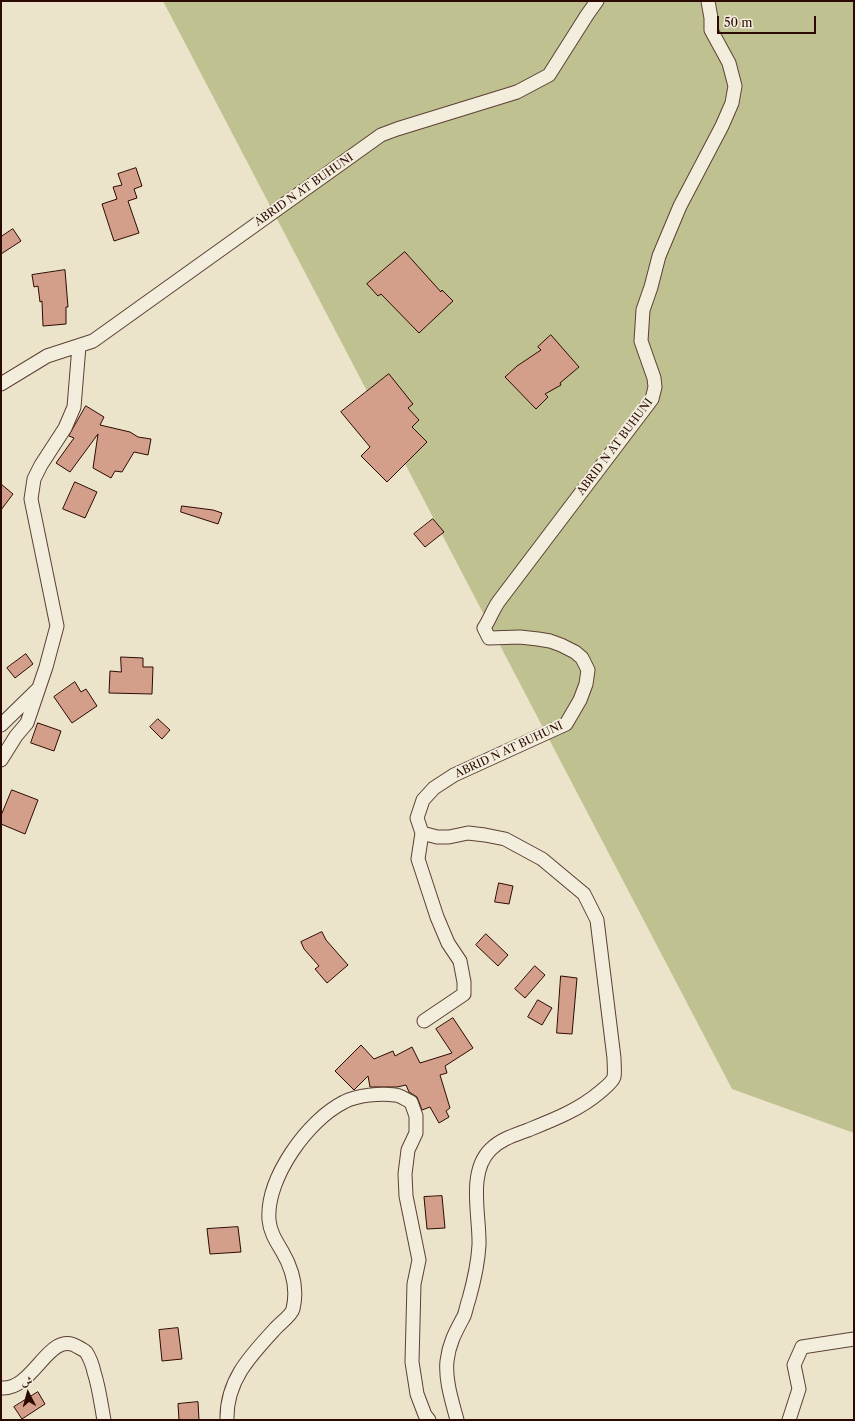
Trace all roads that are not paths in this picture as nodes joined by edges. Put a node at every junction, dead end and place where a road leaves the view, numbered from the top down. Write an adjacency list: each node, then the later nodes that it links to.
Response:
1 (597, 1): 3 (street, ABRID N AT BUHUNI)
2 (708, 1): 8 (street, ABRID N AT BUHUNI)
3 (79, 346): 4 (street, ABRID N AT BUHUNI); 5 (street)
4 (1, 384)
5 (40, 687): 6 (street); 7 (street)
6 (1, 725)
7 (1, 760)
8 (422, 833): 9 (street); 15 (street)
9 (424, 1021)
10 (854, 1339): 16 (street)
11 (1, 1388): 12 (street)
12 (104, 1420)
13 (227, 1420): 14 (street)
14 (429, 1420)
15 (457, 1420)
16 (789, 1420)

